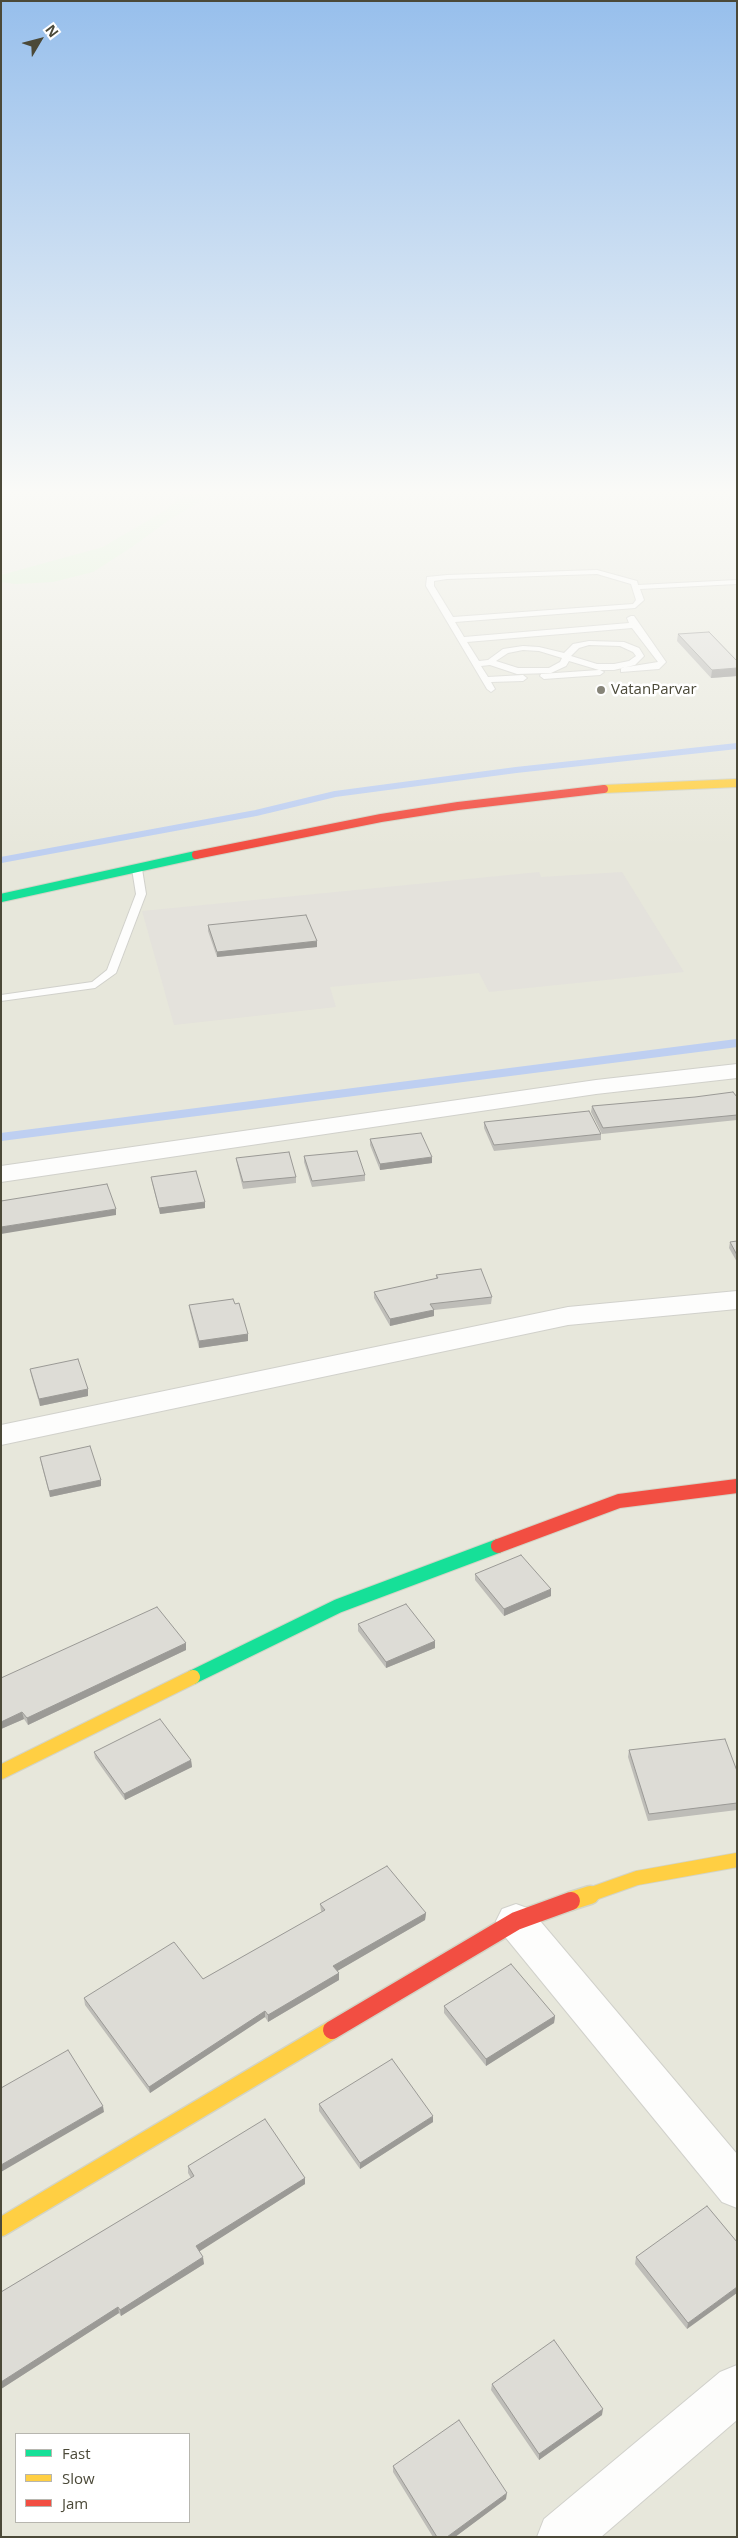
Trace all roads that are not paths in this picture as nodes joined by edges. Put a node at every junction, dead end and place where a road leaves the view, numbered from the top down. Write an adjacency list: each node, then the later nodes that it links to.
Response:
1 (444, 610): 4 (lane)
2 (569, 610): 4 (lane)
3 (627, 610): 5 (lane)
4 (450, 620): 6 (lane)
5 (634, 625): 6 (lane); 10 (lane)
6 (462, 640): 9 (lane)
7 (567, 657): 7 (lane); 8 (lane); 8 (lane)
8 (491, 662): 9 (lane)
9 (476, 664): 10 (lane)
10 (486, 680): 11 (lane)
11 (491, 688)
12 (612, 777): 13 (street)
13 (583, 779)
14 (737, 783): 17 (street)
15 (466, 793): 16 (street)
16 (421, 800)
17 (138, 869): 18 (street); 19 (lane)
18 (1, 898)
19 (1, 998)
20 (737, 1071): 21 (street)
21 (1, 1174)
22 (737, 1300): 23 (street)
23 (1, 1435)
24 (737, 1486): 25 (street)
25 (1, 1772)
26 (737, 1860): 27 (street)
27 (516, 1922): 28 (street); 29 (street)
28 (737, 2187)
29 (1, 2227)
30 (737, 2389): 31 (street)
31 (562, 2537)

